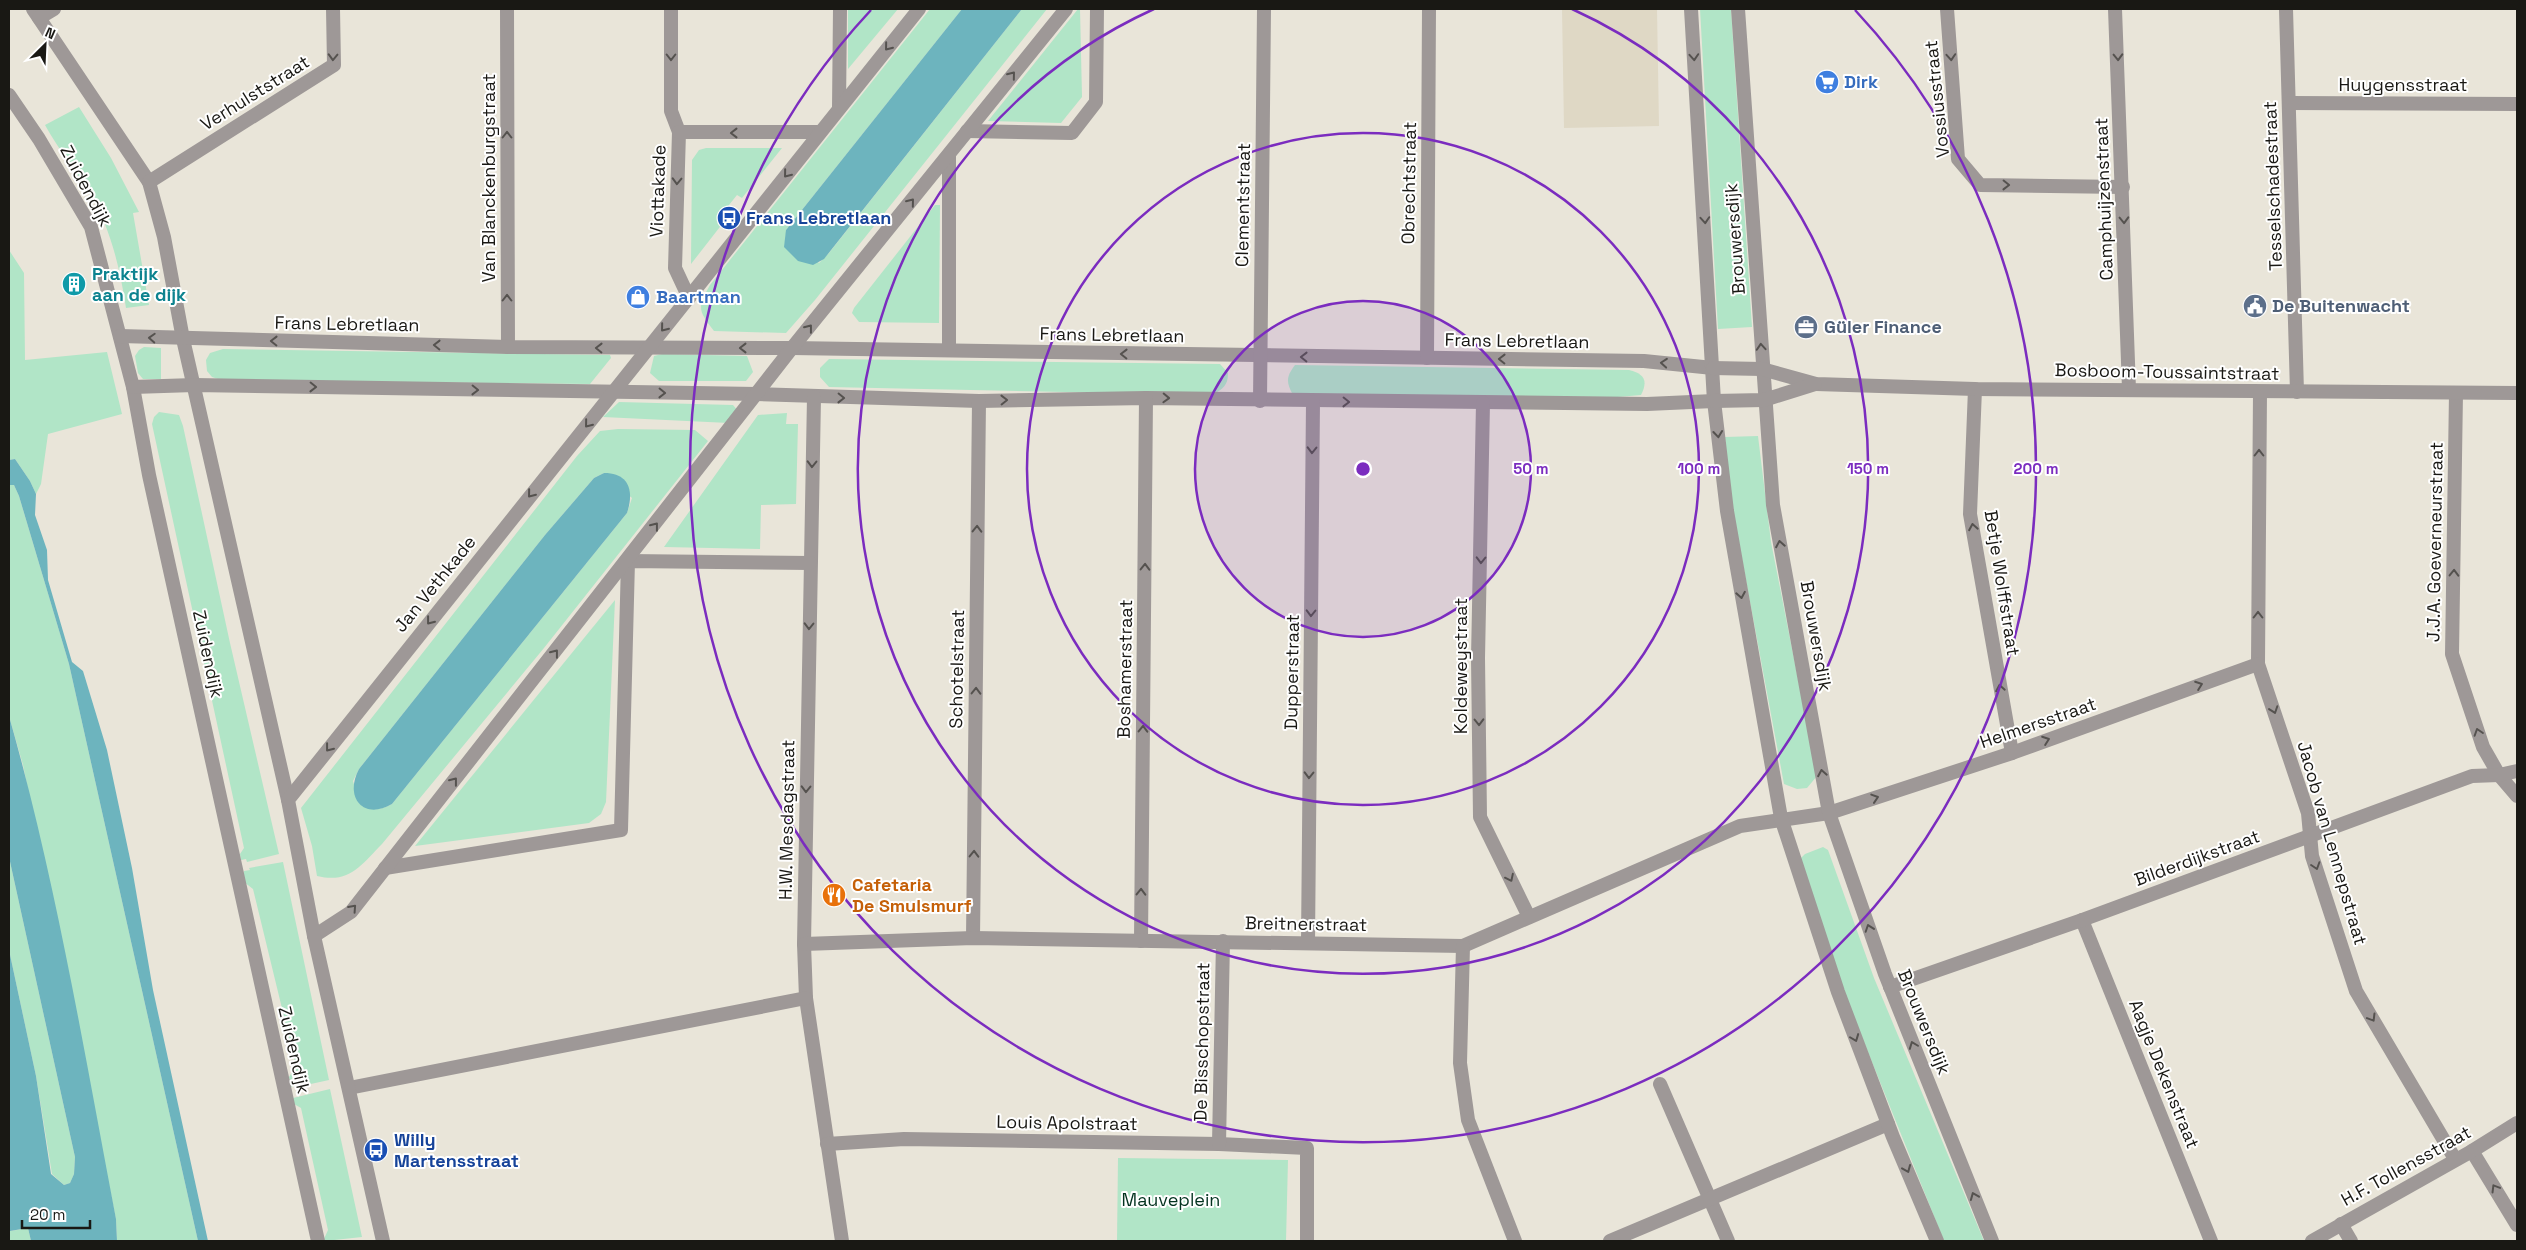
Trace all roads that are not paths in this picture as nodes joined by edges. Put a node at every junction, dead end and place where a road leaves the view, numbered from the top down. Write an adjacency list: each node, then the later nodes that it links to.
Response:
1 (54, 9): 16 (street)
2 (333, 9): 25 (street, Verhulststraat, one-way to 25)
3 (507, 9): 30 (street, Van Blanckenburgstraat, one-way to 3)
4 (671, 9): 22 (street, one-way to 22)
5 (840, 9): 20 (street)
6 (919, 9): 20 (street, one-way to 20)
7 (1066, 9): 21 (street, one-way to 7)
8 (1097, 9): 21 (street)
9 (1264, 9): 34 (street, Clementstraat)
10 (1429, 9): 35 (street, Obrechtstraat)
11 (1691, 9): 36 (street, Brouwersdijk, one-way to 36)
12 (1738, 9): 37 (street, Brouwersdijk, one-way to 12)
13 (1947, 9): 26 (street, Vossiusstraat, one-way to 26)
14 (2116, 9): 26 (street, Camphuijzenstraat, one-way to 26)
15 (2286, 9): 18 (street, Tesselschadestraat)
16 (36, 14): 25 (street)
17 (9, 95): 28 (street, Zuidendijk)
18 (2290, 103): 19 (street, Huygensstraat); 45 (street, Tesselschadestraat)
19 (2517, 104)
20 (839, 108): 23 (street)
21 (966, 131): 24 (street)
22 (679, 132): 23 (street, Viottakade, one-way to 22); 27 (street, Viottakade, one-way to 27)
23 (820, 132): 27 (street, one-way to 27)
24 (949, 156): 32 (street, one-way to 24); 33 (street)
25 (149, 182): 29 (street)
26 (2123, 187): 42 (street, Camphuijzenstraat, one-way to 42)
27 (689, 298): 31 (street, one-way to 31)
28 (120, 336): 29 (street, Frans Lebretlaan, one-way to 28); 40 (street, Zuidendijk)
29 (183, 339): 30 (street, Frans Lebretlaan, one-way to 29); 38 (street)
30 (508, 347): 31 (street, Frans Lebretlaan, one-way to 30)
31 (648, 348): 32 (street, Frans Lebretlaan, one-way to 31); 43 (street)
32 (792, 348): 33 (street, Frans Lebretlaan); 48 (street)
33 (948, 350): 34 (street, Frans Lebretlaan, one-way to 33)
34 (1260, 356): 35 (street, Frans Lebretlaan, one-way to 34); 53 (street, Clementstraat)
35 (1427, 358): 36 (street, Frans Lebretlaan, one-way to 35)
36 (1713, 368): 37 (street, Bosboom-Toussaintstraat); 54 (street, Brouwersdijk)
37 (1762, 369): 39 (street, Bosboom-Toussaintstraat); 51 (street, Brouwersdijk)
38 (194, 384): 40 (street); 43 (street, one-way to 43); 64 (street)
39 (1816, 384): 41 (street, Bosboom-Toussaintstraat); 51 (street, Bosboom-Toussaintstraat)
40 (133, 387): 91 (street, Zuidendijk)
41 (1975, 389): 42 (street, Bosboom-Toussaintstraat); 60 (street, Betje Wolffstraat, one-way to 41)
42 (2129, 389): 44 (street, Bosboom-Toussaintstraat)
43 (614, 392): 48 (street, one-way to 48); 64 (street, Jan Vethkade, one-way to 64)
44 (2260, 392): 45 (street, Bosboom-Toussaintstraat); 59 (street, Jacob van Lennepstraat, one-way to 44)
45 (2297, 392): 46 (street, Bosboom-Toussaintstraat)
46 (2456, 393): 47 (street, Bosboom-Toussaintstraat); 62 (street, J.J.A. Goeverneurstraat, one-way to 46)
47 (2517, 393)
48 (757, 394): 49 (street); 57 (street, one-way to 48)
49 (814, 397): 52 (street, one-way to 52); 58 (street, H.W. Mesdagstraat, one-way to 58)
50 (1146, 398): 52 (street, one-way to 50); 53 (street, one-way to 53); 73 (street, Boshamerstraat, one-way to 50)
51 (1764, 400): 54 (street, Bosboom-Toussaintstraat); 65 (street, Brouwersdijk, one-way to 51)
52 (978, 401): 72 (street, Schotelstraat, one-way to 52)
53 (1260, 401): 55 (street)
54 (1714, 401): 56 (street); 66 (street, Brouwersdijk, one-way to 66)
55 (1313, 402): 56 (street, one-way to 56); 75 (street, Dupperstraat, one-way to 75)
56 (1483, 403): 69 (street, Koldeweystraat, one-way to 69)
57 (628, 561): 58 (street); 68 (street, one-way to 57); 68 (street)
58 (810, 563): 76 (street, H.W. Mesdagstraat, one-way to 76)
59 (2258, 664): 60 (street, Helmersstraat, one-way to 59); 67 (street, Jacob van Lennepstraat, one-way to 67)
60 (2012, 753): 65 (street, Helmersstraat, one-way to 60)
61 (2517, 771): 62 (street, Bilderdijkstraat)
62 (2499, 775): 63 (street, J.J.A. Goeverneurstraat); 67 (street, Bilderdijkstraat)
63 (2517, 796)
64 (288, 800): 71 (street)
65 (1829, 813): 66 (street, Helmersstraat); 78 (street, Brouwersdijk, one-way to 65)
66 (1781, 818): 69 (street, Breitnerstraat); 83 (street, Brouwersdijk, one-way to 83)
67 (2310, 836): 70 (street, Bilderdijkstraat); 87 (street, Jacob van Lennepstraat, one-way to 87)
68 (385, 868): 71 (street, one-way to 68)
69 (1529, 917): 77 (street, Breitnerstraat)
70 (2082, 920): 78 (street, Bilderdijkstraat); 100 (street, Aagje Dekenstraat)
71 (314, 936): 81 (street)
72 (973, 938): 73 (street, Breitnerstraat); 76 (street, Breitnerstraat)
73 (1141, 940): 74 (street, Breitnerstraat)
74 (1222, 941): 75 (street, Breitnerstraat); 85 (street, De Bisschopstraat)
75 (1308, 942): 77 (street, Breitnerstraat)
76 (804, 944): 79 (street, H.W. Mesdagstraat)
77 (1463, 946): 95 (street)
78 (1890, 987): 99 (street, Brouwersdijk, one-way to 78)
79 (806, 998): 81 (street); 84 (street, H.W. Mesdagstraat)
80 (1660, 1084): 88 (street)
81 (349, 1088): 92 (street)
82 (2517, 1123): 86 (street, H.F. Tollensstraat)
83 (1888, 1124): 88 (street); 98 (street, Brouwersdijk, one-way to 98)
84 (827, 1144): 85 (street, Louis Apolstraat); 93 (street, H.W. Mesdagstraat)
85 (1219, 1144): 94 (street, Louis Apolstraat)
86 (2472, 1151): 87 (street, H.F. Tollensstraat); 90 (street, one-way to 86)
87 (2455, 1159): 89 (street, H.F. Tollensstraat)
88 (1711, 1199): 96 (street); 97 (street)
89 (2341, 1224): 101 (street, H.F. Tollensstraat); 102 (street)
90 (2517, 1225)
91 (318, 1241)
92 (383, 1241)
93 (842, 1241)
94 (1307, 1241)
95 (1515, 1241)
96 (1610, 1241)
97 (1728, 1241)
98 (1938, 1241)
99 (1992, 1241)
100 (2211, 1241)
101 (2312, 1241)
102 (2351, 1241)

